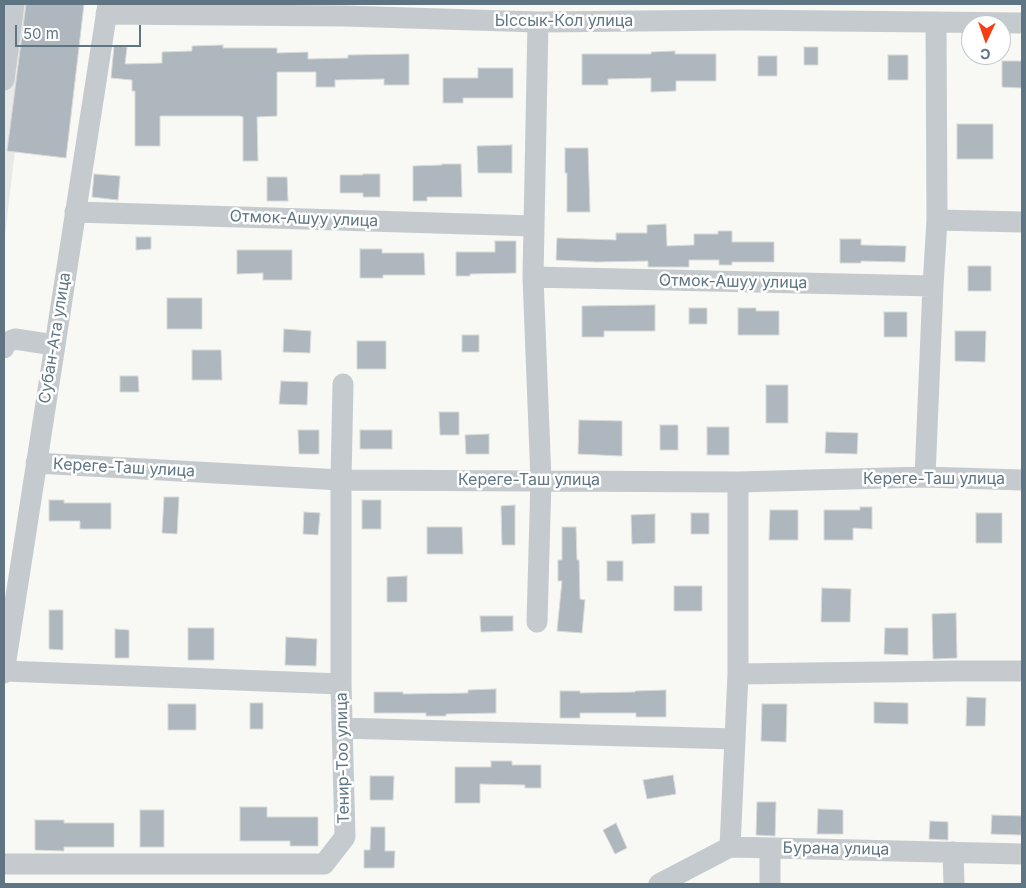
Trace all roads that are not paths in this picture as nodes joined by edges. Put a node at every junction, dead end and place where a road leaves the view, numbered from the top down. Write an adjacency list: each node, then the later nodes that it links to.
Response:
1 (14, 4): 8 (street)
2 (107, 9): 3 (street, Ыссык-Кол улица); 9 (street, Субан-Ата улица)
3 (345, 10): 5 (street, Ыссык-Кол улица)
4 (739, 12): 5 (street, Ыссык-Кол улица); 6 (street, Ыссык-Кол улица)
5 (538, 22): 12 (street)
6 (936, 22): 7 (street, Ыссык-Кол улица); 10 (street)
7 (1022, 23)
8 (4, 80)
9 (74, 212): 12 (street, Отмок-Ашуу улица); 15 (street, Субан-Ата улица)
10 (937, 220): 11 (street); 14 (street)
11 (1022, 222)
12 (534, 226): 13 (street)
13 (533, 277): 14 (street, Отмок-Ашуу улица); 21 (street)
14 (932, 286): 19 (street)
15 (54, 345): 16 (street); 18 (street, Субан-Ата улица)
16 (4, 348)
17 (343, 384): 20 (street, Тенир-Тоо улица)
18 (36, 463): 20 (street, Кереге-Таш улица); 26 (street, Субан-Ата улица)
19 (925, 477): 22 (street, Кереге-Таш улица); 23 (street, Кереге-Таш улица)
20 (341, 480): 21 (street, Кереге-Таш улица); 28 (street, Тенир-Тоо улица)
21 (541, 480): 23 (street, Кереге-Таш улица); 24 (street)
22 (1022, 480)
23 (738, 482): 27 (street)
24 (537, 622)
25 (1022, 671): 27 (street)
26 (4, 672): 28 (street)
27 (738, 674): 30 (street)
28 (341, 684): 29 (street, Тенир-Тоо улица)
29 (342, 728): 30 (street); 35 (street, Тенир-Тоо улица)
30 (735, 740): 31 (street)
31 (730, 847): 32 (street, Бурана улица); 36 (street, Бурана улица)
32 (770, 848): 33 (street, Бурана улица); 37 (street)
33 (953, 852): 34 (street, Бурана улица); 38 (street)
34 (1022, 854)
35 (4, 864)
36 (659, 884)
37 (770, 884)
38 (954, 884)

